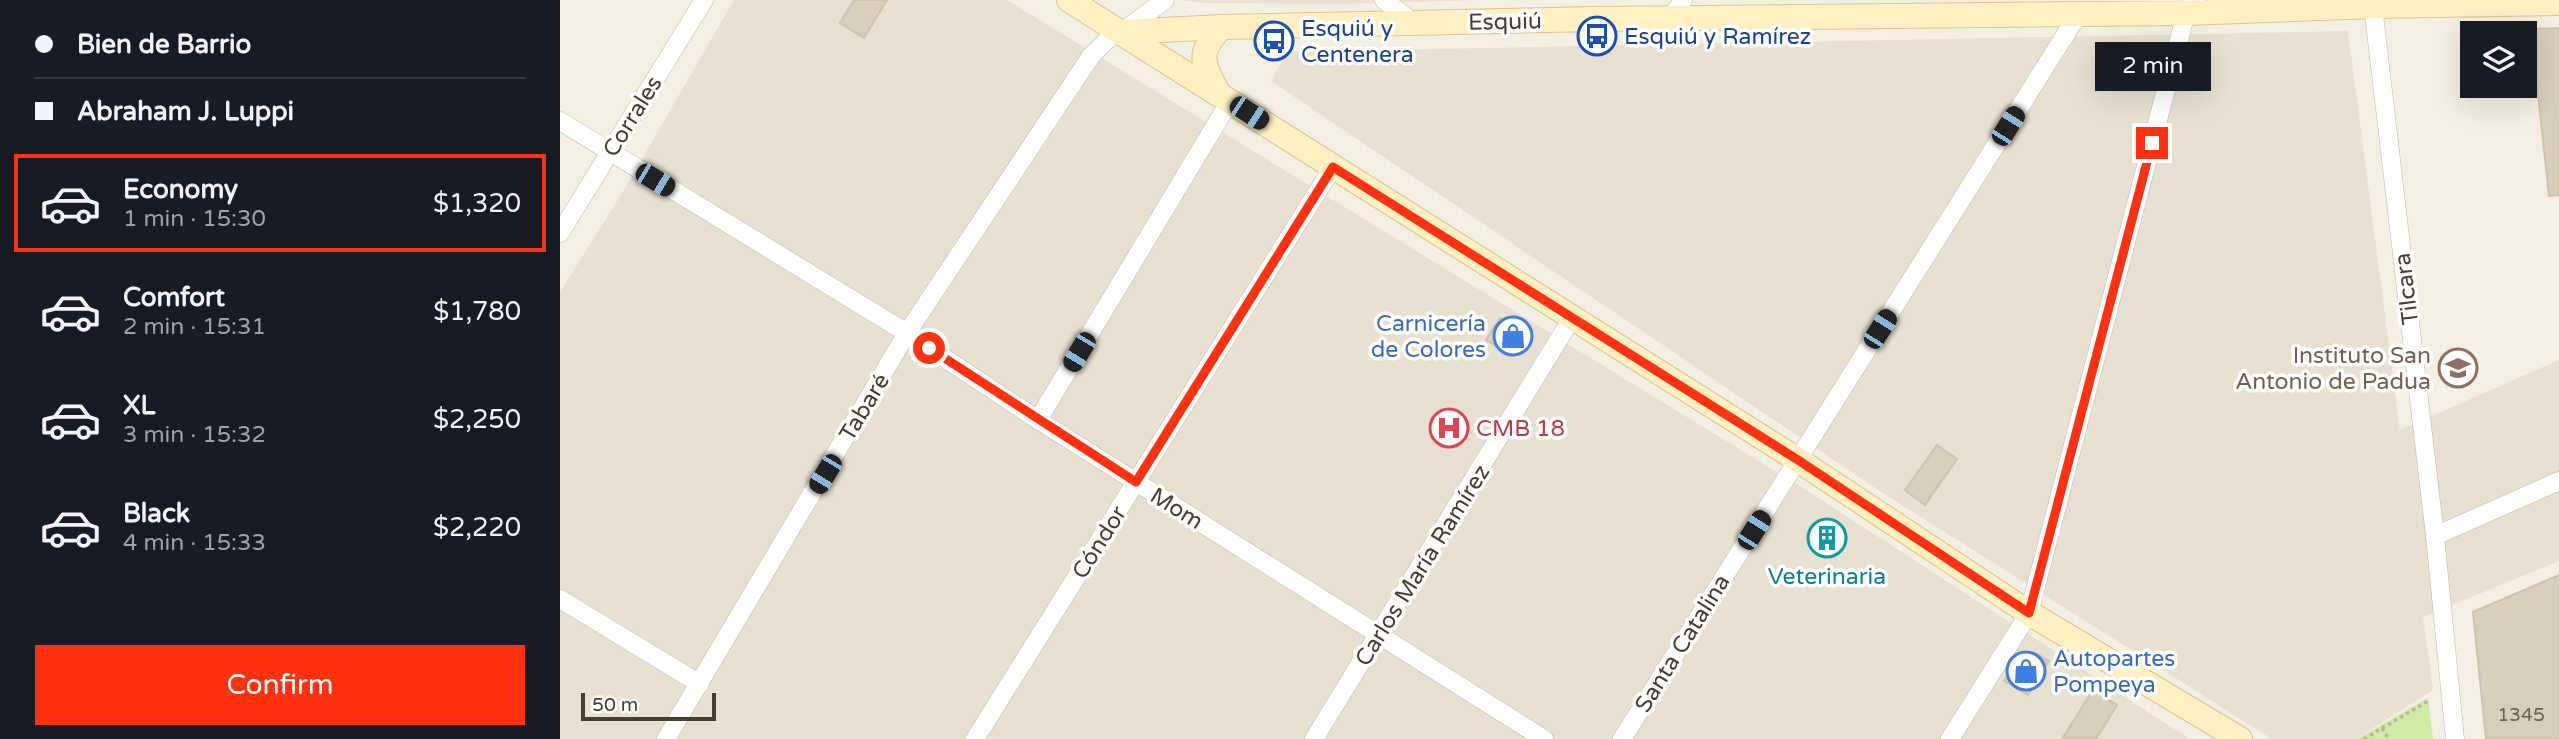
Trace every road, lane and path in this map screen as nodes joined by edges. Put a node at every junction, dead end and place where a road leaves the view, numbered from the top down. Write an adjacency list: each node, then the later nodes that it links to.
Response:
1 (704, 0): 18 (street, Corrales)
2 (1069, 0): 15 (main road)
3 (1166, 0): 15 (street, Tabaré)
4 (1384, 0): 13 (street)
5 (1866, 0): 12 (street)
6 (2369, 3): 7 (main road, Esquiú); 8 (main road, Esquiú); 27 (street, Tilcara)
7 (2559, 3)
8 (2284, 5): 9 (main road, Esquiú)
9 (2190, 6): 11 (main road, Esquiú); 29 (street)
10 (1676, 9): 12 (main road, Esquiú); 13 (main road, Esquiú)
11 (2079, 13): 12 (main road, Esquiú); 24 (street, Santa Catalina)
12 (1887, 15)
13 (1414, 23): 14 (main road, Esquiú)
14 (1222, 27): 15 (main road, Esquiú); 16 (main road)
15 (1122, 32): 16 (main road); 22 (street, Tabaré)
16 (1224, 97): 19 (main road); 23 (street)
17 (560, 121): 18 (street, Mom)
18 (610, 152): 20 (street, Corrales); 22 (street, Mom)
19 (1333, 167): 21 (main road); 26 (street, Cóndor)
20 (560, 233)
21 (1572, 318): 24 (main road); 30 (street, Carlos María Ramírez)
22 (907, 333): 23 (street, Mom); 31 (street, Tabaré)
23 (1038, 420): 26 (street, Mom)
24 (1798, 460): 29 (main road); 38 (street, Santa Catalina)
25 (2559, 481): 27 (street)
26 (1136, 482): 30 (street, Mom); 35 (street, Cóndor)
27 (2435, 536): 43 (street, Tilcara)
28 (560, 599): 31 (street)
29 (2029, 613): 39 (street); 40 (main road)
30 (1378, 636): 36 (street, Carlos María Ramírez); 37 (street, Mom)
31 (700, 684): 34 (street, Tabaré)
32 (2428, 701): 33 (path)
33 (2382, 729): 41 (path); 42 (path)
34 (666, 739)
35 (975, 739)
36 (1314, 739)
37 (1544, 739)
38 (1622, 739)
39 (1950, 739)
40 (2240, 739)
41 (2364, 739)
42 (2389, 739)
43 (2455, 739)

